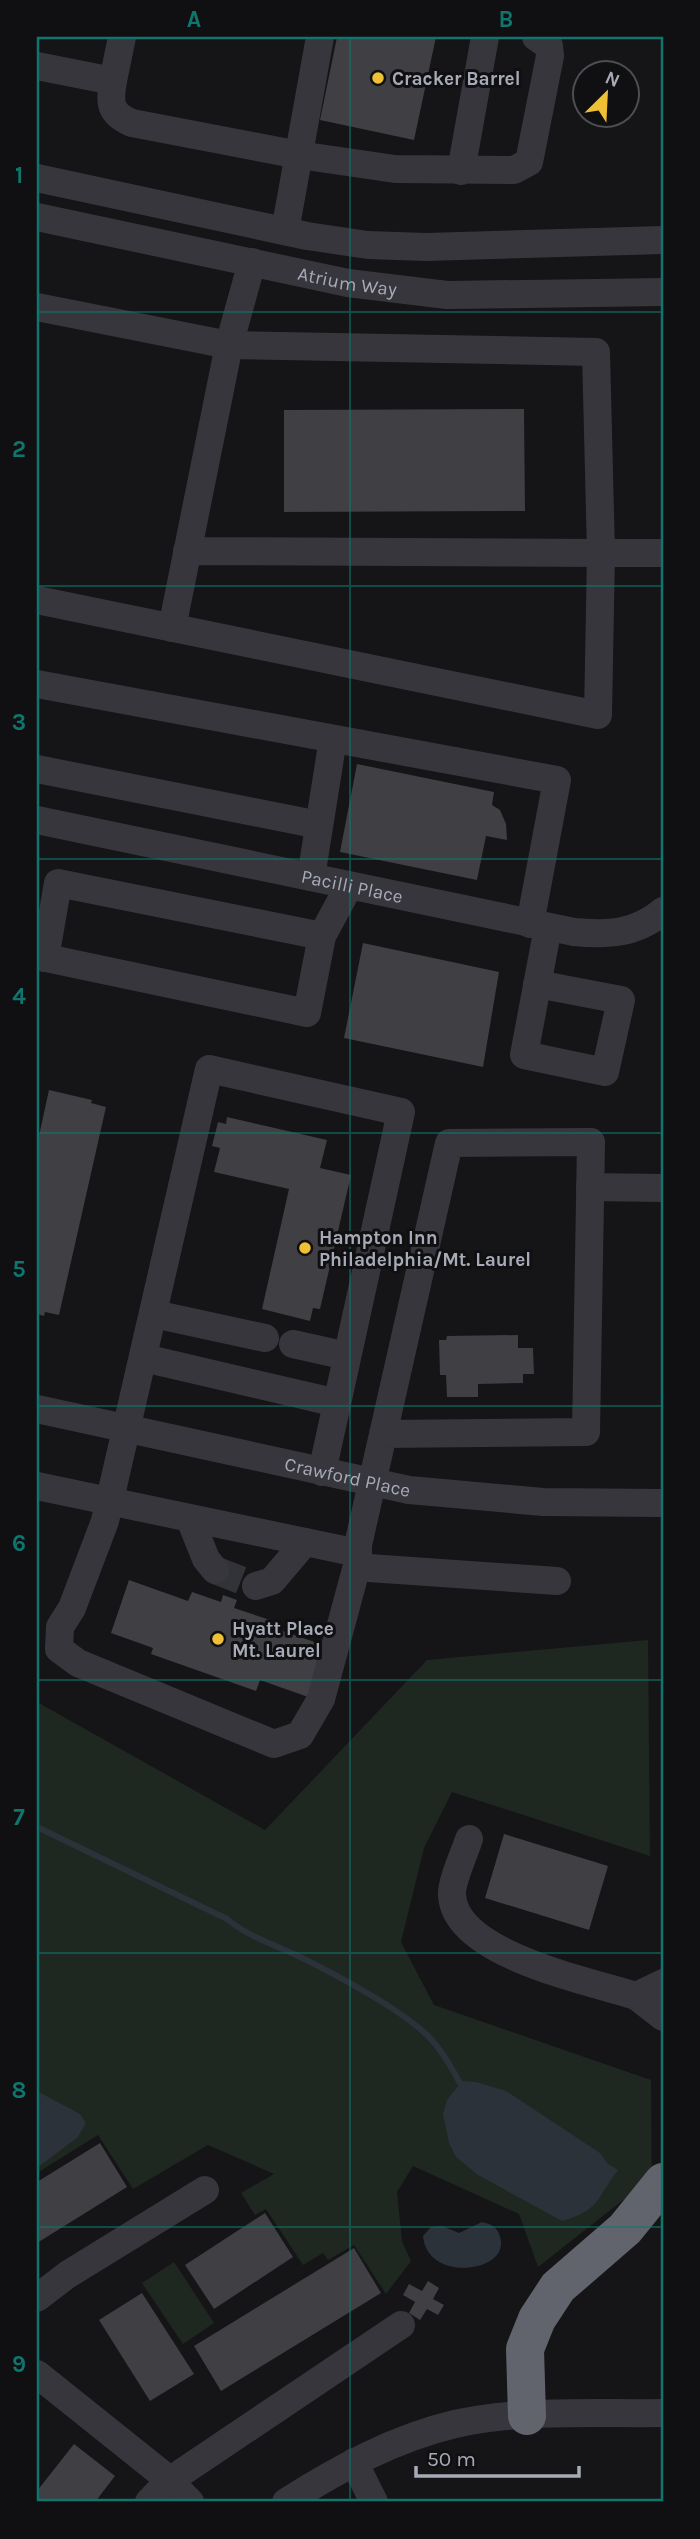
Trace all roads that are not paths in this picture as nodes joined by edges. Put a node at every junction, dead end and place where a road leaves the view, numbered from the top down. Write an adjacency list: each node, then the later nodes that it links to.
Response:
1 (122, 37): 6 (street)
2 (320, 37): 7 (street)
3 (485, 37): 8 (street)
4 (536, 37): 8 (street)
5 (37, 66): 6 (street)
6 (113, 81): 7 (street)
7 (299, 155): 8 (street); 11 (street)
8 (461, 171)
9 (37, 178): 11 (street, Atrium Way)
10 (37, 217): 13 (street, Atrium Way)
11 (285, 231): 12 (street, Atrium Way)
12 (663, 240)
13 (252, 262): 14 (street, Atrium Way); 16 (street)
14 (663, 292)
15 (37, 307): 16 (street)
16 (229, 345): 17 (street); 18 (street)
17 (187, 551): 18 (street); 21 (street)
18 (601, 553): 19 (street); 21 (street)
19 (663, 554)
20 (37, 600): 21 (street)
21 (172, 628)
22 (37, 684): 23 (street)
23 (333, 739): 26 (street); 30 (street)
24 (37, 769): 26 (street)
25 (37, 820): 27 (street, Pacilli Place)
26 (319, 825): 27 (street)
27 (311, 877): 28 (street, Pacilli Place)
28 (349, 886): 30 (street, Pacilli Place); 31 (street)
29 (663, 911): 30 (street, Pacilli Place)
30 (539, 926): 33 (street)
31 (321, 936): 32 (street); 32 (street)
32 (41, 957)
33 (537, 984)
34 (590, 1187): 35 (street); 44 (street); 44 (street)
35 (663, 1188)
36 (154, 1314): 37 (street); 39 (street); 40 (street)
37 (265, 1338)
38 (293, 1344): 39 (street)
39 (347, 1356): 41 (street)
40 (144, 1358): 41 (street); 43 (street)
41 (337, 1402): 45 (street)
42 (37, 1409): 43 (street, Crawford Place)
43 (128, 1429): 45 (street, Crawford Place); 48 (street)
44 (383, 1434): 46 (street)
45 (322, 1472): 46 (street, Crawford Place)
46 (372, 1483): 49 (street, Crawford Place); 52 (street)
47 (37, 1486): 48 (street)
48 (110, 1502): 50 (street); 52 (street)
49 (663, 1503)
50 (190, 1519): 51 (street); 53 (street)
51 (305, 1542): 52 (street); 55 (street)
52 (358, 1558): 54 (street)
53 (215, 1570)
54 (557, 1581)
55 (256, 1586)
56 (469, 1839): 58 (street)
57 (663, 1983): 58 (street)
58 (636, 1996): 59 (street)
59 (663, 2017)
60 (663, 2182): 66 (highway)
61 (205, 2190): 62 (street)
62 (37, 2298)
63 (401, 2325): 68 (street)
64 (37, 2374): 68 (street)
65 (663, 2413): 66 (street)
66 (527, 2416): 67 (street)
67 (354, 2462): 71 (street); 72 (street)
68 (169, 2481): 69 (street); 70 (street)
69 (149, 2502)
70 (190, 2502)
71 (286, 2502)
72 (374, 2502)

